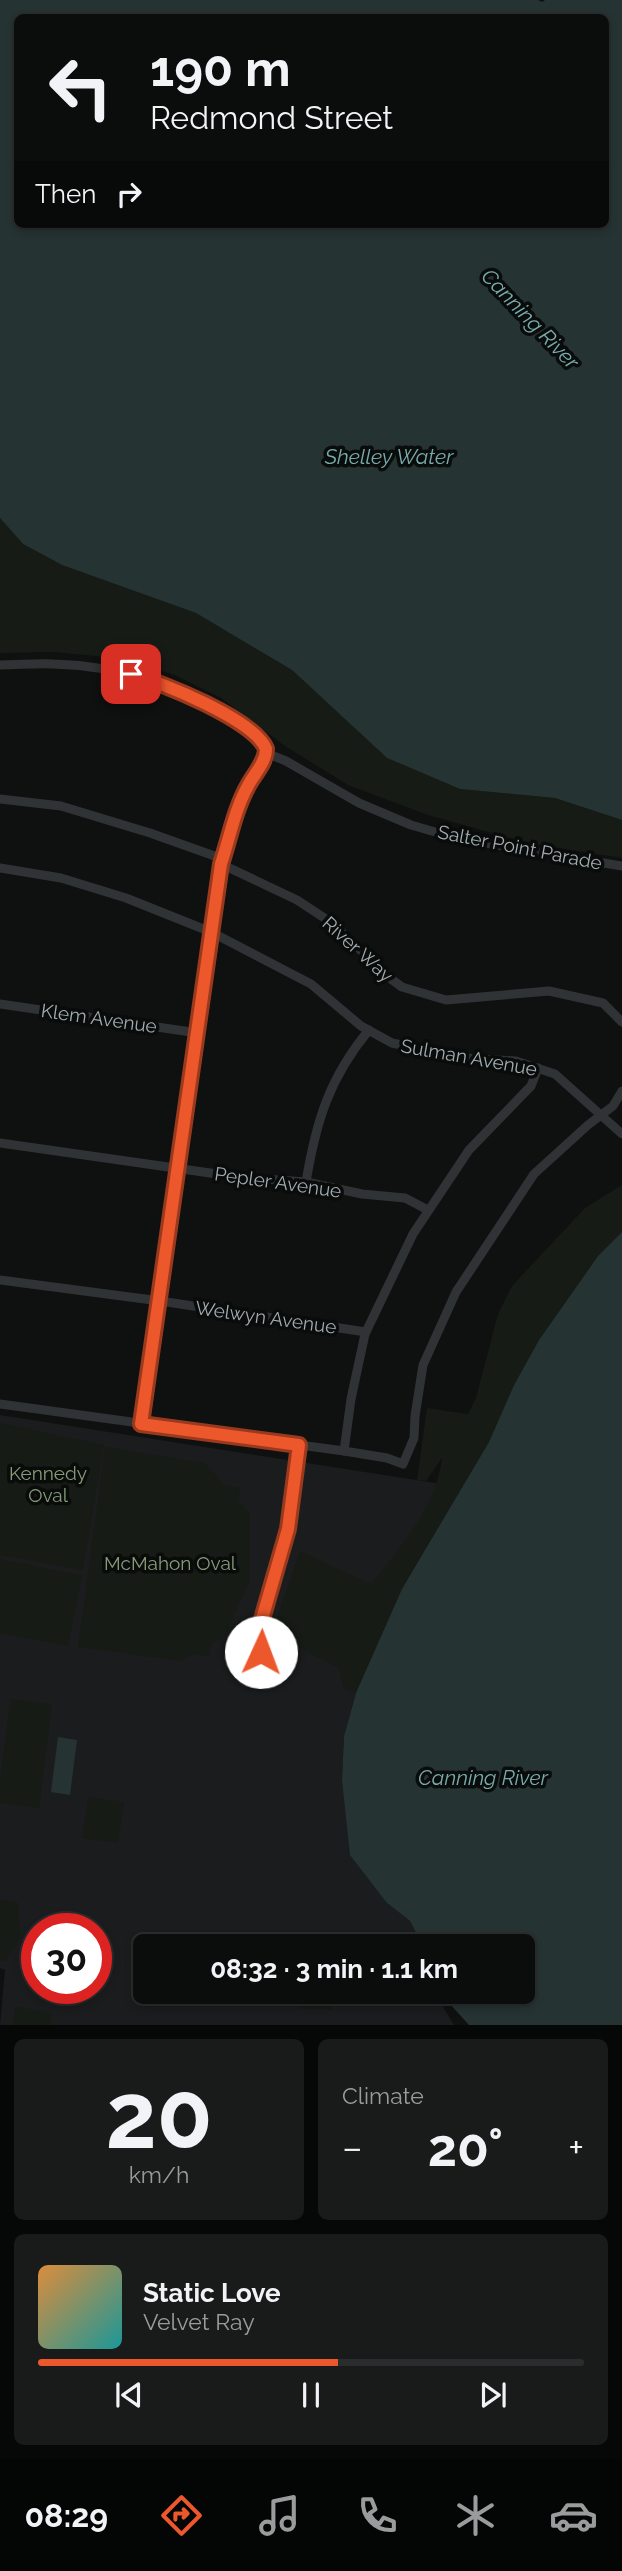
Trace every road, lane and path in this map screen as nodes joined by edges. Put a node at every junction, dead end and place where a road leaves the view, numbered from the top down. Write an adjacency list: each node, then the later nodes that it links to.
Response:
1 (0, 664): 2 (street, Salter Point Parade)
2 (266, 753): 4 (street); 5 (street, Salter Point Parade)
3 (0, 799): 4 (street, River Way)
4 (222, 861): 7 (street); 9 (street, River Way)
5 (622, 866)
6 (0, 868): 7 (street, Sulman Avenue)
7 (211, 932): 10 (street, Sulman Avenue); 11 (street)
8 (0, 1004): 11 (street, Klem Avenue)
9 (622, 1022)
10 (369, 1030): 12 (street, Sulman Avenue); 18 (street)
11 (198, 1032): 17 (street)
12 (538, 1068): 14 (street, Sulman Avenue); 19 (street)
13 (622, 1091): 14 (street)
14 (602, 1115): 15 (street, Sulman Avenue); 26 (street)
15 (622, 1134)
16 (0, 1143): 17 (street, Pepler Avenue)
17 (178, 1168): 18 (street, Pepler Avenue); 21 (street)
18 (306, 1182): 19 (street, Pepler Avenue)
19 (428, 1210): 22 (street)
20 (0, 1280): 21 (street, Welwyn Avenue)
21 (160, 1301): 22 (street, Welwyn Avenue); 24 (street)
22 (366, 1332): 26 (street)
23 (0, 1404): 24 (street)
24 (141, 1424): 25 (street)
25 (299, 1445): 26 (street); 27 (street)
26 (344, 1451)
27 (270, 1683)

